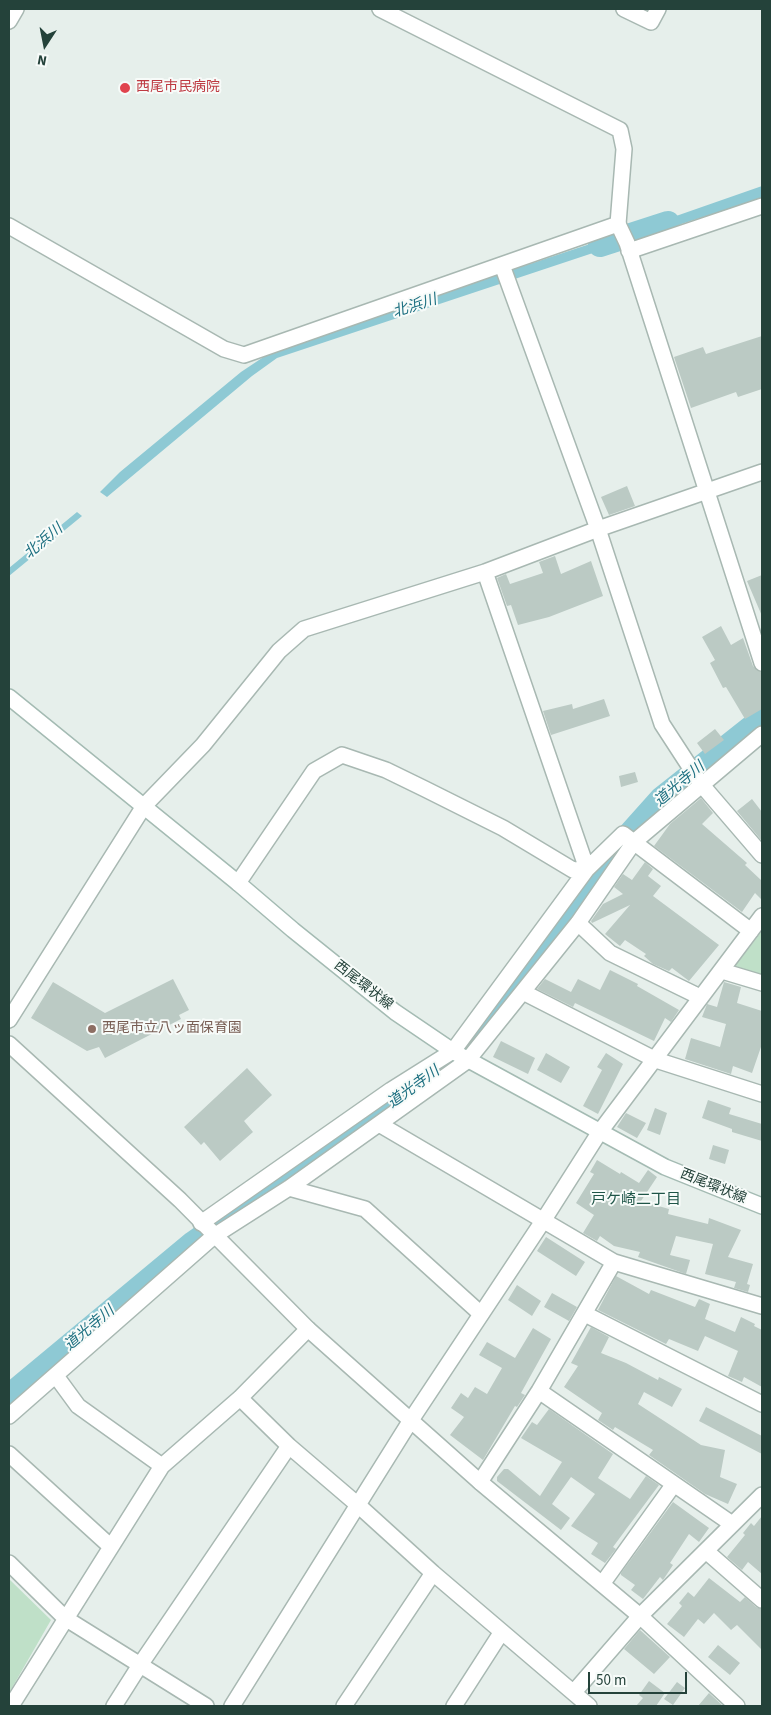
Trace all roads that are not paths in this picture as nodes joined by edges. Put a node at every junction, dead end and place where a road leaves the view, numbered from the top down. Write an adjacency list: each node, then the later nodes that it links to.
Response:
1 (16, 9): 5 (street)
2 (380, 9): 8 (street)
3 (624, 9): 4 (street)
4 (658, 9)
5 (9, 21)
6 (762, 206): 8 (street)
7 (9, 226): 9 (street)
8 (624, 238): 9 (street); 11 (street)
9 (505, 273): 12 (street)
10 (762, 472): 11 (street)
11 (707, 491): 12 (street); 14 (street)
12 (598, 530): 13 (street); 17 (street)
13 (485, 572): 18 (street); 21 (street)
14 (762, 662)
15 (9, 697): 18 (street, 西尾環状線)
16 (762, 734): 17 (street)
17 (701, 783): 19 (street); 20 (street)
18 (144, 806): 22 (street, 西尾環状線); 30 (street)
19 (630, 839): 21 (street); 24 (street); 25 (street)
20 (762, 855)
21 (587, 869): 22 (street); 32 (street)
22 (238, 883): 32 (street, 西尾環状線)
23 (762, 916): 25 (street)
24 (578, 923): 28 (street); 29 (street)
25 (751, 931): 26 (street)
26 (722, 971): 27 (street); 29 (street)
27 (762, 983)
28 (523, 992): 32 (street); 33 (street)
29 (700, 997): 33 (street)
30 (9, 1020)
31 (9, 1044): 40 (street)
32 (460, 1056): 35 (street); 36 (street, 西尾環状線); 40 (street)
33 (656, 1060): 34 (street); 36 (street)
34 (762, 1094)
35 (379, 1124): 37 (street); 39 (street)
36 (599, 1133): 38 (street, 西尾環状線); 39 (street)
37 (289, 1188): 41 (street); 44 (street)
38 (762, 1206)
39 (543, 1221): 42 (street); 44 (street)
40 (202, 1223): 41 (street)
41 (214, 1236): 46 (street); 47 (street)
42 (614, 1262): 43 (street); 45 (street)
43 (762, 1306)
44 (482, 1314): 52 (street)
45 (585, 1314): 48 (street); 50 (street)
46 (308, 1329): 49 (street); 52 (street)
47 (56, 1376): 51 (street); 55 (street)
48 (539, 1391): 56 (street); 57 (street)
49 (240, 1398): 53 (street); 55 (street)
50 (762, 1404)
51 (9, 1416)
52 (411, 1420): 56 (street); 59 (street)
53 (289, 1446): 59 (street); 70 (street)
54 (9, 1454): 61 (street)
55 (162, 1466): 61 (street)
56 (480, 1482): 65 (street)
57 (674, 1484): 60 (street); 65 (street)
58 (762, 1495): 60 (street)
59 (358, 1505): 64 (street); 75 (street)
60 (732, 1524): 62 (street)
61 (110, 1546): 68 (street)
62 (706, 1551): 66 (street); 67 (street)
63 (9, 1563): 68 (street)
64 (433, 1573): 69 (street); 76 (street)
65 (602, 1584): 67 (street)
66 (762, 1600)
67 (640, 1616): 71 (street); 79 (street)
68 (65, 1618): 70 (street); 72 (street)
69 (501, 1633): 71 (street); 77 (street)
70 (140, 1665): 73 (street); 74 (street)
71 (574, 1692): 78 (street)
72 (11, 1705)
73 (114, 1706)
74 (206, 1706)
75 (232, 1706)
76 (344, 1706)
77 (454, 1706)
78 (589, 1706)
79 (737, 1706)

